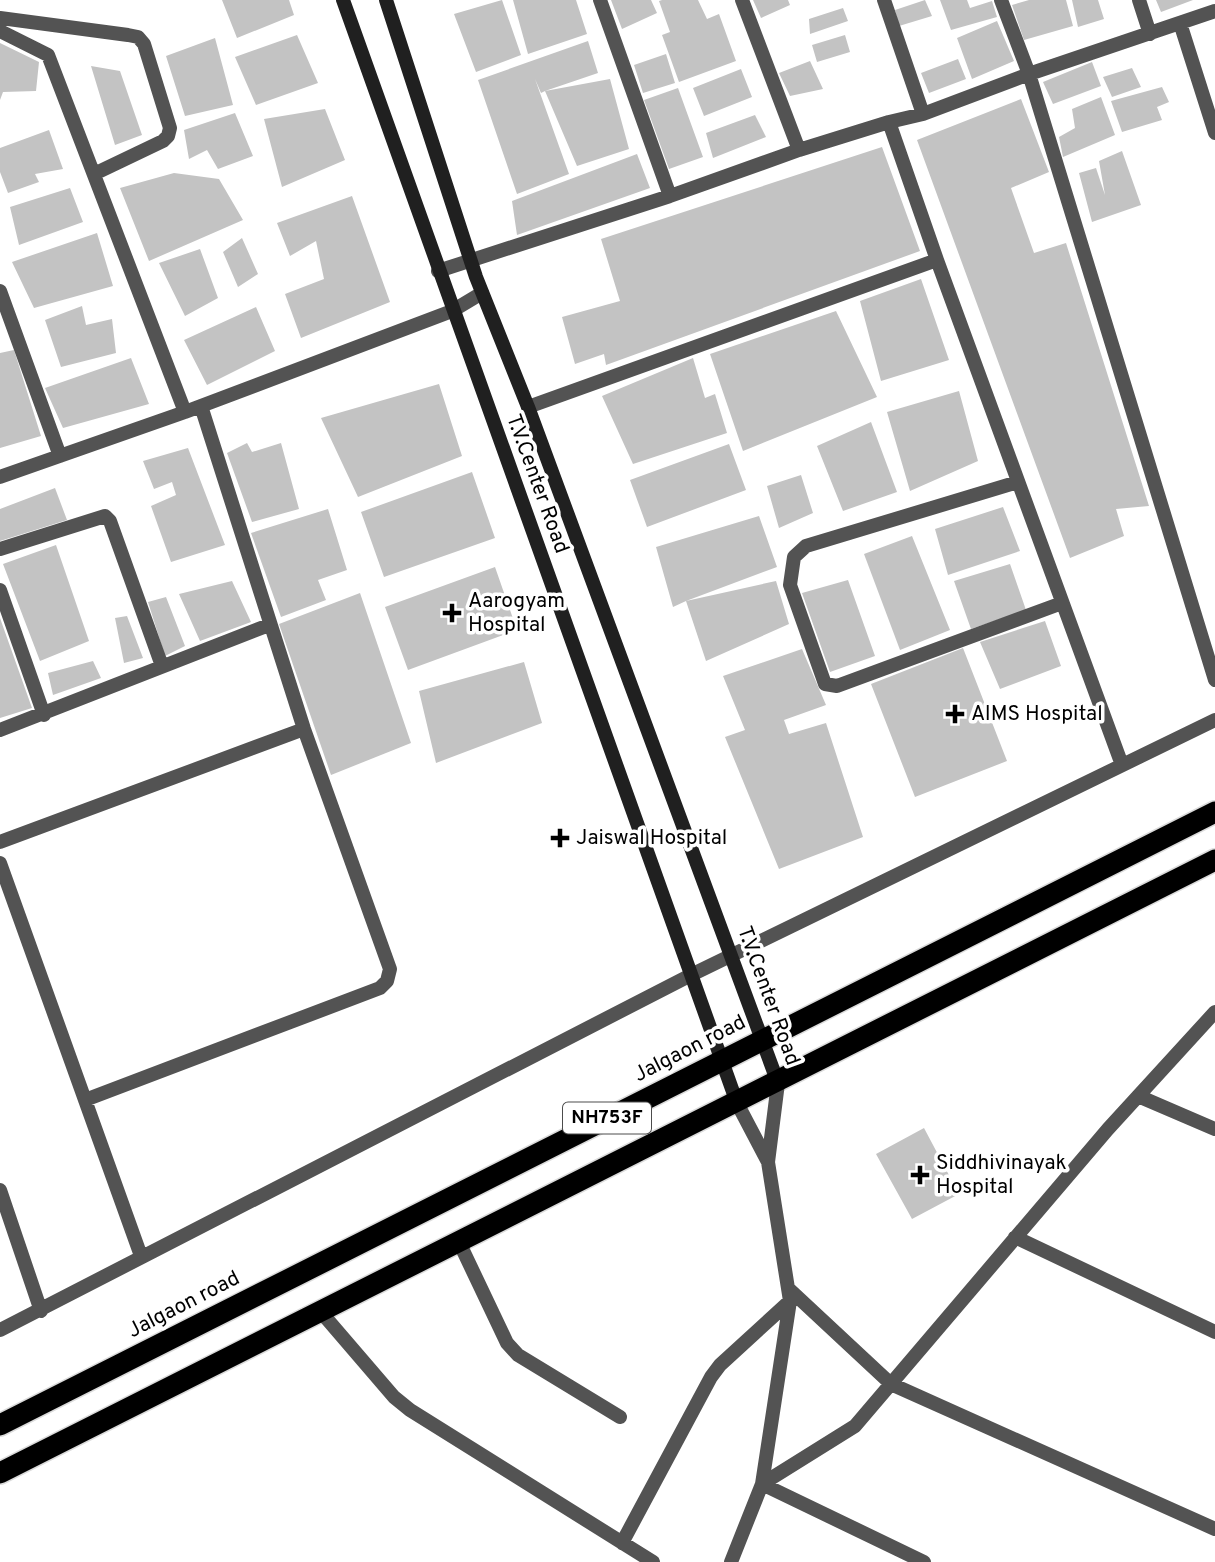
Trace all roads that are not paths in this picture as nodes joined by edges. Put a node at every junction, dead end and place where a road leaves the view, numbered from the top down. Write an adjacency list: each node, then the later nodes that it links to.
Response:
1 (343, 0): 22 (street, T.V.Center Road)
2 (386, 0): 20 (street, T.V.Center Road)
3 (600, 0): 19 (street)
4 (742, 0): 17 (street)
5 (884, 0): 14 (street)
6 (1001, 0): 13 (street)
7 (1139, 0): 12 (street)
8 (1215, 11): 10 (street)
9 (0, 18): 18 (street)
10 (1180, 23): 12 (street); 16 (street)
11 (0, 32): 18 (street)
12 (1150, 34): 13 (street)
13 (1029, 74): 14 (street); 38 (street)
14 (923, 114): 15 (street)
15 (890, 121): 17 (street); 21 (street)
16 (1215, 133)
17 (799, 150): 19 (street)
18 (94, 174): 29 (street)
19 (670, 196): 20 (street)
20 (471, 260): 22 (street); 24 (street, T.V.Center Road)
21 (937, 260): 28 (street); 32 (street)
22 (438, 271): 25 (street, T.V.Center Road)
23 (0, 291): 26 (street)
24 (482, 293): 25 (street); 28 (street, T.V.Center Road)
25 (452, 311): 27 (street); 49 (street, T.V.Center Road)
26 (5, 322): 30 (street)
27 (201, 406): 29 (street); 36 (street)
28 (528, 407): 48 (street, T.V.Center Road)
29 (185, 412): 30 (street)
30 (60, 456): 31 (street)
31 (0, 477)
32 (1018, 482): 35 (street); 35 (street)
33 (0, 549): 37 (street)
34 (0, 590): 39 (street)
35 (1062, 603): 43 (street)
36 (270, 625): 37 (street); 41 (street)
37 (162, 666): 39 (street)
38 (1215, 680)
39 (44, 715): 42 (street)
40 (1215, 720): 43 (street)
41 (304, 729): 45 (street); 55 (street)
42 (0, 730)
43 (1122, 765): 48 (street)
44 (1215, 812): 51 (highway, Jalgaon road / NH753F)
45 (0, 842)
46 (1215, 860): 53 (highway, NH753F)
47 (0, 863): 55 (street)
48 (730, 956): 49 (street); 51 (street, T.V.Center Road)
49 (691, 975): 52 (street, T.V.Center Road); 62 (street)
50 (1215, 1012): 54 (street)
51 (762, 1040): 52 (highway, Jalgaon road / NH753F); 53 (street, T.V.Center Road)
52 (721, 1060): 56 (street, T.V.Center Road); 70 (highway, Jalgaon road / NH753F)
53 (778, 1083): 56 (highway, NH753F); 58 (street, T.V.Center Road)
54 (1138, 1096): 57 (street); 60 (street)
55 (85, 1100): 62 (street)
56 (737, 1103): 58 (street, T.V.Center Road); 61 (highway, NH753F)
57 (1215, 1129)
58 (768, 1162): 63 (street)
59 (0, 1191): 64 (street)
60 (1015, 1237): 67 (street); 68 (street)
61 (459, 1242): 65 (highway, NH753F); 69 (street)
62 (141, 1256): 64 (street)
63 (789, 1295): 68 (street); 72 (street); 74 (street)
64 (41, 1311): 66 (street)
65 (321, 1312): 71 (highway, NH753F); 74 (street)
66 (0, 1330)
67 (1215, 1332)
68 (891, 1384): 72 (street); 73 (street)
69 (620, 1417)
70 (0, 1425)
71 (0, 1473)
72 (762, 1484): 76 (street); 77 (street)
73 (1215, 1529)
74 (622, 1543): 75 (street)
75 (653, 1562)
76 (731, 1562)
77 (924, 1562)

